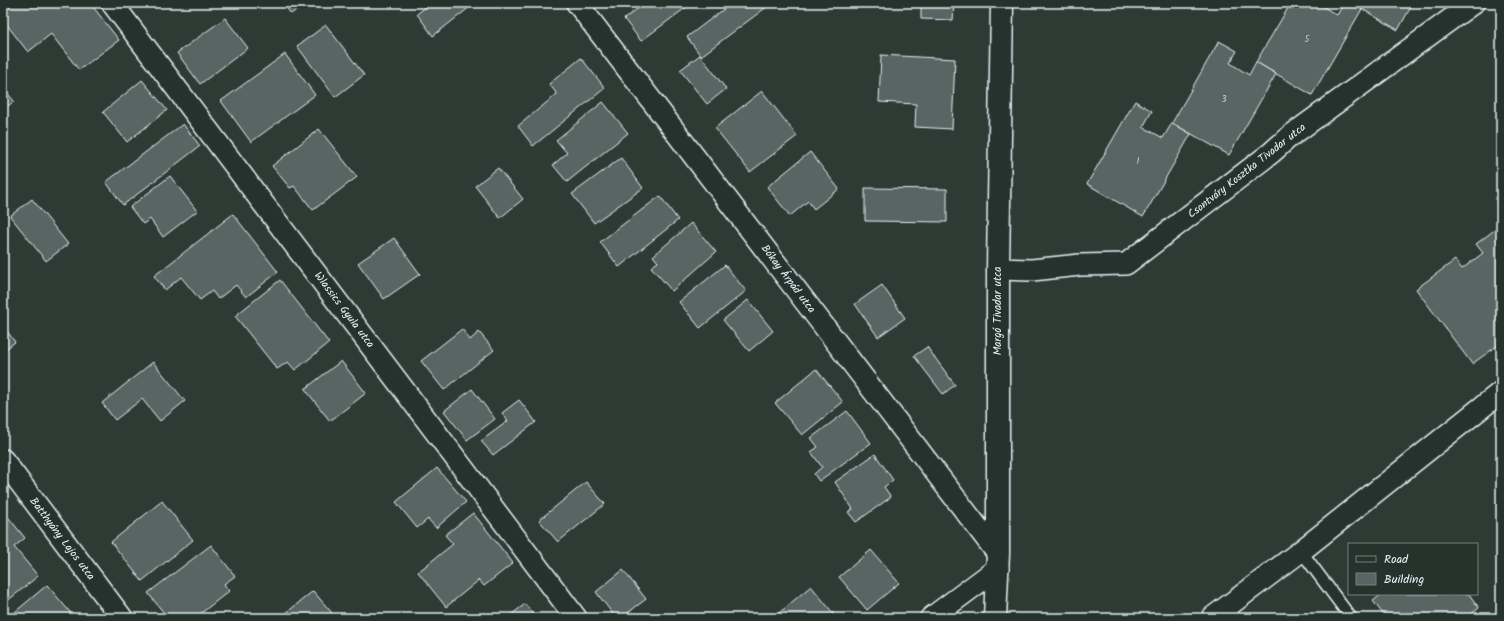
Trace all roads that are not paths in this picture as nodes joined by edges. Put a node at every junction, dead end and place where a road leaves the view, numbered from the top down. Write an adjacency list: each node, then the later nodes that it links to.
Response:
1 (112, 3): 11 (street, Wlassics Gyula utca)
2 (577, 3): 9 (street, Bókay Árpád utca)
3 (1002, 3): 5 (street, Margó Tivadar utca)
4 (1473, 3): 5 (street, Csontváry Kosztka Tivadar utca)
5 (998, 269): 9 (street, Margó Tivadar utca)
6 (1495, 397): 8 (street)
7 (3, 460): 10 (street, Batthyány Lajos utca)
8 (1301, 551): 14 (street); 15 (lane)
9 (998, 561): 12 (street); 13 (street, Margó Tivadar utca)
10 (122, 618)
11 (576, 618)
12 (931, 618)
13 (995, 618)
14 (1212, 618)
15 (1351, 618)

